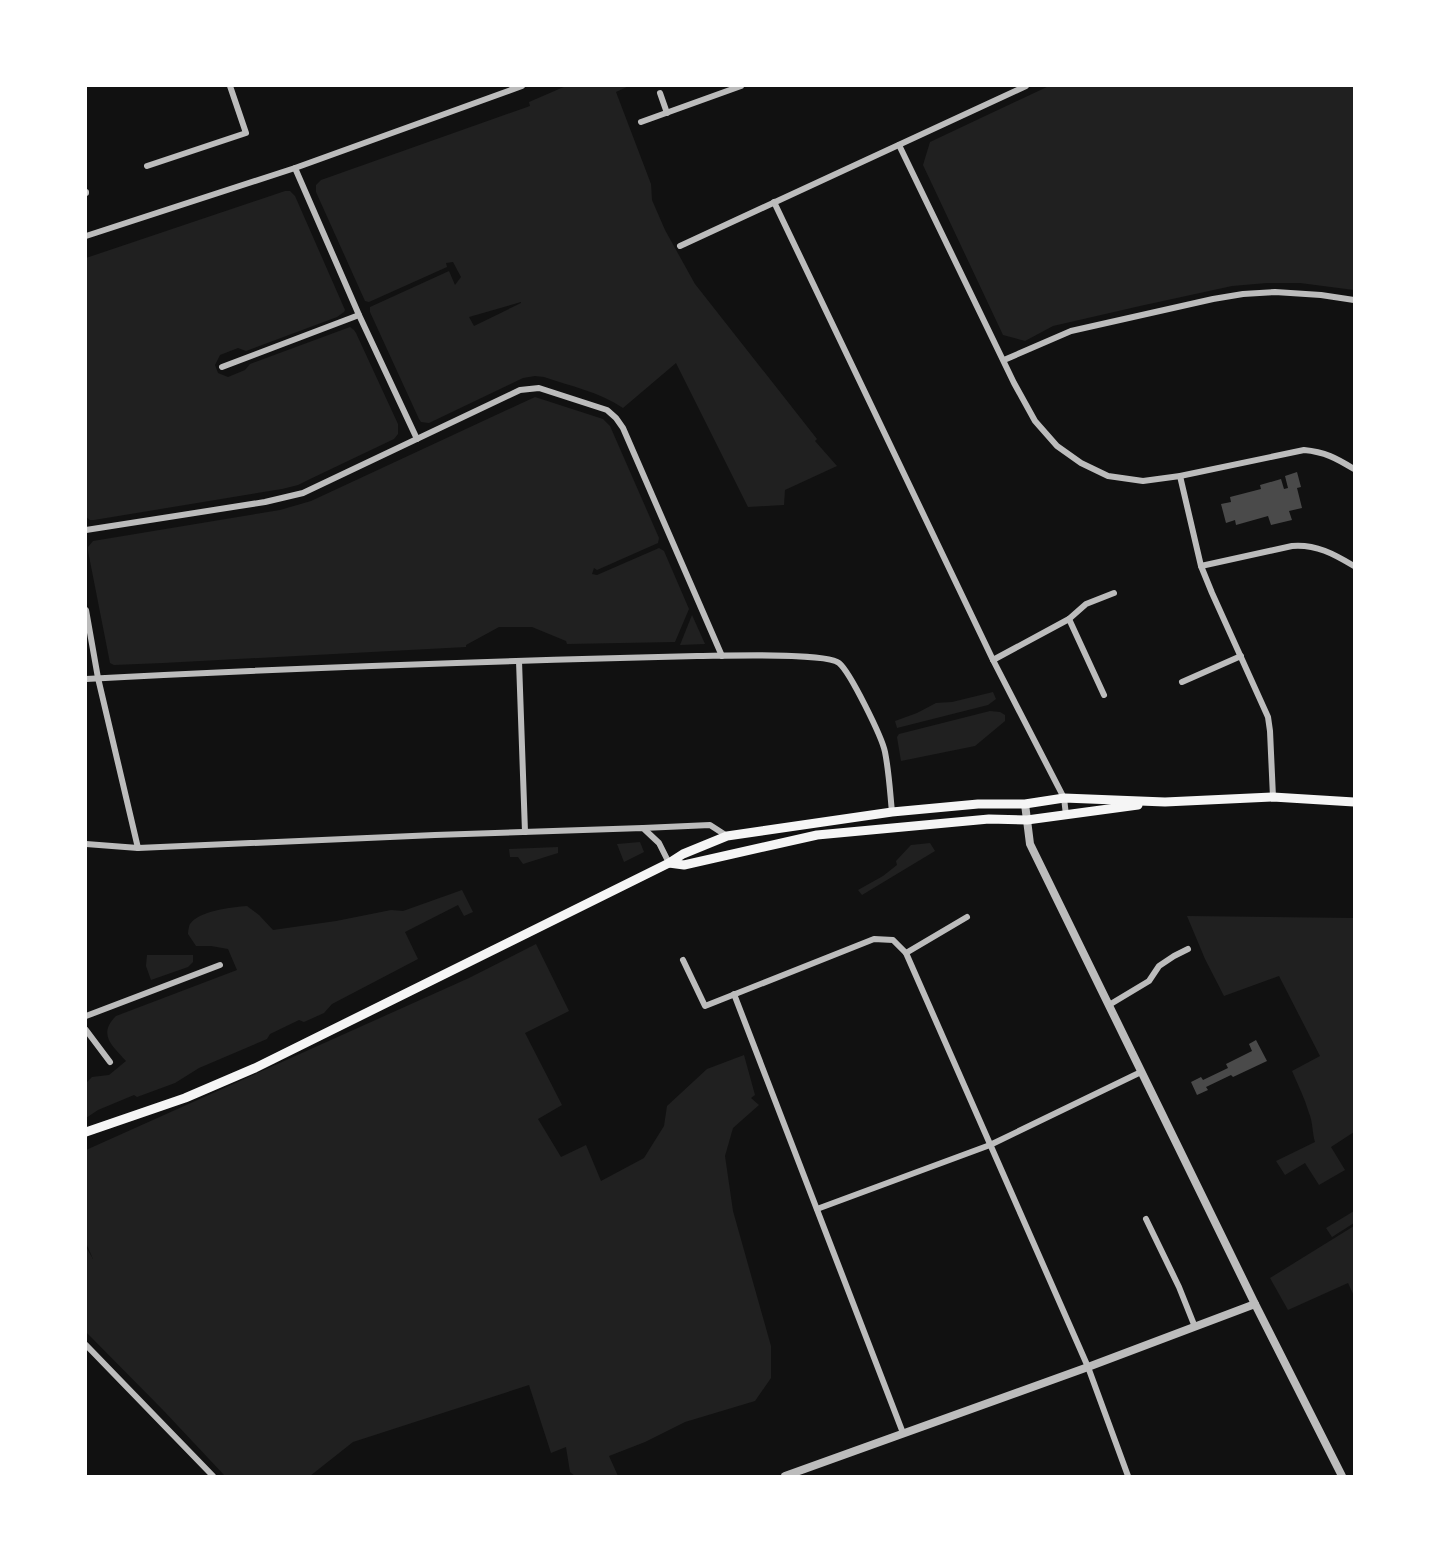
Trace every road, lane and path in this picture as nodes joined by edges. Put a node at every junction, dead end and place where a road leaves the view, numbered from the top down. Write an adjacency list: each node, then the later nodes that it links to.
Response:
1 (230, 86): 9 (street)
2 (522, 86): 10 (street)
3 (741, 86): 6 (street)
4 (1026, 86): 8 (street)
5 (660, 93): 6 (street)
6 (667, 113): 7 (street)
7 (641, 122)
8 (900, 145): 11 (street); 16 (street)
9 (147, 166)
10 (294, 168): 12 (street); 15 (street)
11 (774, 202): 13 (street); 29 (street)
12 (86, 237)
13 (680, 246)
14 (1354, 300): 16 (street)
15 (359, 315): 17 (street); 18 (street)
16 (1004, 360): 20 (street)
17 (222, 367)
18 (417, 439): 21 (street); 27 (street)
19 (1354, 469): 20 (street)
20 (1180, 476): 22 (street)
21 (86, 530)
22 (1201, 566): 23 (street); 28 (street)
23 (1354, 566)
24 (1114, 593): 26 (street)
25 (86, 610): 31 (street)
26 (1070, 619): 29 (street); 34 (street)
27 (722, 656): 30 (street); 40 (street)
28 (1241, 656): 33 (street); 35 (street)
29 (993, 660): 36 (street)
30 (519, 661): 31 (street); 44 (street)
31 (98, 678): 32 (street); 47 (street)
32 (86, 679)
33 (1182, 682)
34 (1104, 695)
35 (1273, 797): 37 (main road); 38 (main road)
36 (1064, 798): 37 (main road); 39 (main road); 41 (street)
37 (1165, 802): 41 (main road)
38 (1354, 802)
39 (1025, 804): 40 (main road); 42 (street)
40 (892, 812): 45 (main road)
41 (1066, 815): 42 (main road)
42 (1027, 820): 48 (main road); 55 (street)
43 (643, 828): 44 (street); 45 (street); 48 (street)
44 (525, 832): 47 (street)
45 (727, 836): 48 (main road)
46 (86, 844): 47 (street)
47 (138, 848)
48 (669, 863): 60 (main road)
49 (967, 917): 51 (street)
50 (1188, 949): 55 (street)
51 (906, 953): 54 (street); 61 (street)
52 (682, 960): 54 (street)
53 (220, 965): 56 (street)
54 (734, 994): 62 (street)
55 (1109, 1005): 59 (street)
56 (86, 1016)
57 (86, 1030): 58 (street)
58 (110, 1062)
59 (1141, 1072): 61 (street); 64 (street)
60 (86, 1132)
61 (990, 1145): 62 (street); 67 (street)
62 (817, 1209): 68 (street)
63 (1146, 1219): 65 (street)
64 (1255, 1304): 65 (street); 72 (street)
65 (1195, 1326): 67 (street)
66 (86, 1345): 69 (street)
67 (1088, 1366): 68 (street); 71 (street)
68 (903, 1433): 70 (street)
69 (213, 1476)
70 (784, 1476)
71 (1128, 1476)
72 (1341, 1476)

